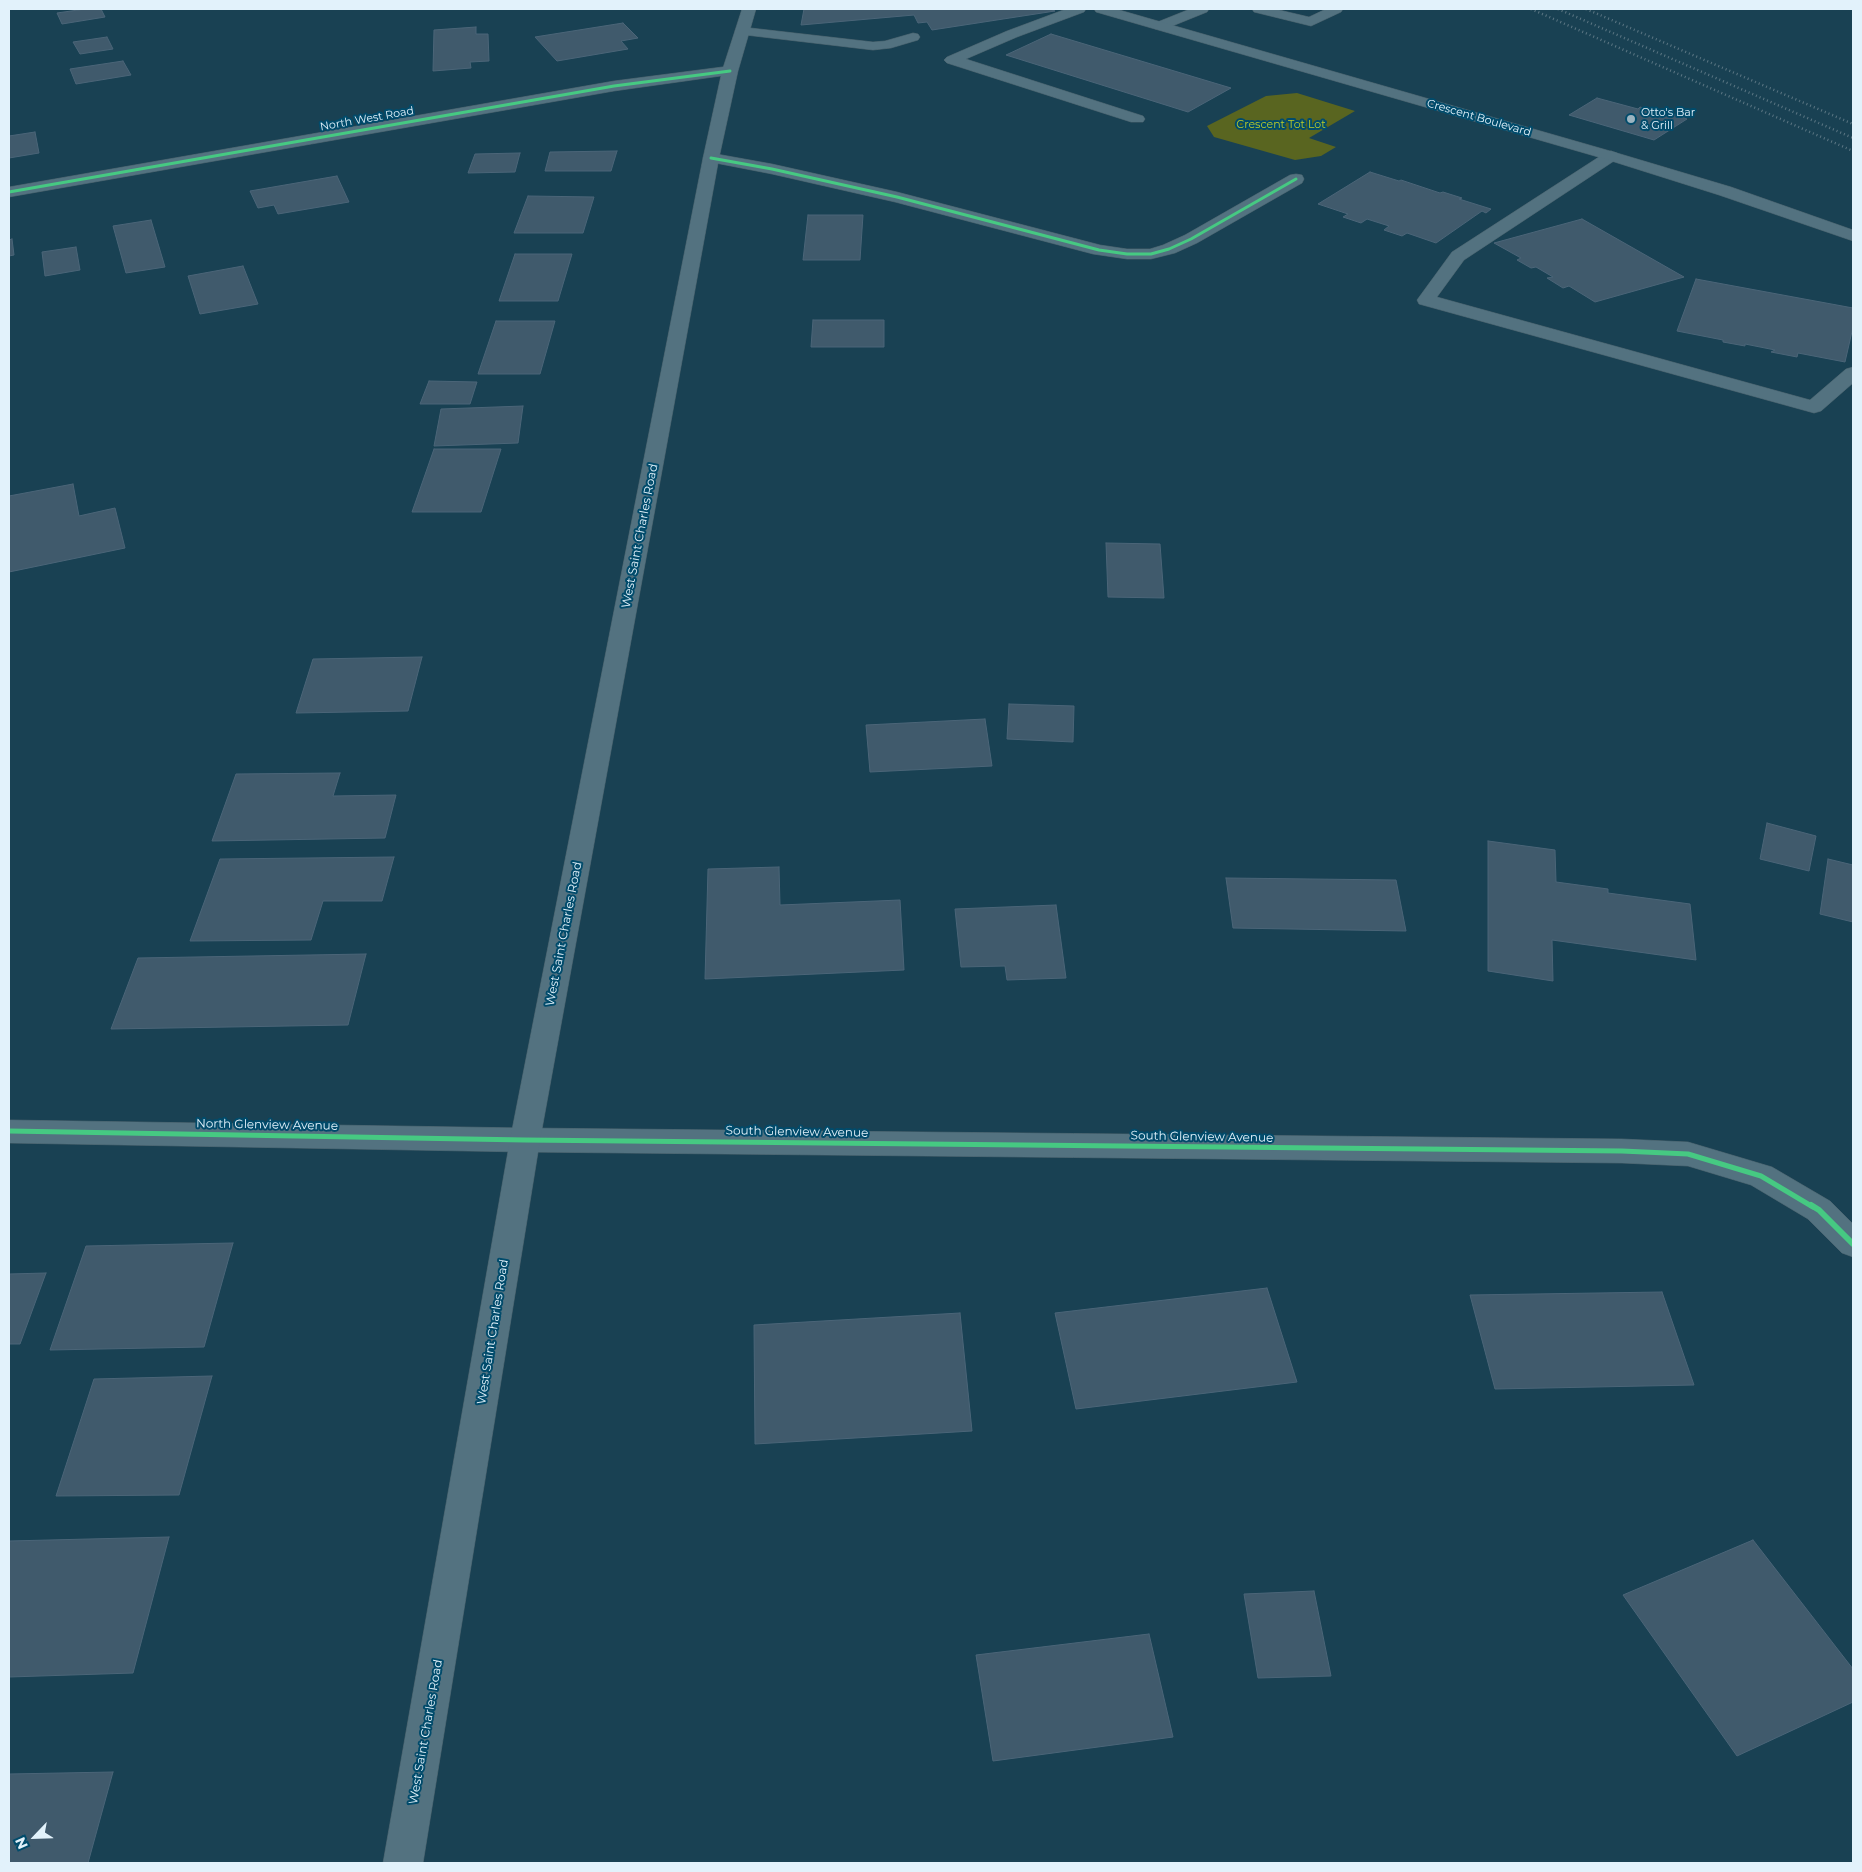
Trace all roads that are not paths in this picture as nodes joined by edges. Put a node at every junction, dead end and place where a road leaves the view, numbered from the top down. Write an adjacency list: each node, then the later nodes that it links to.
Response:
1 (1079, 9): 10 (main road)
2 (1102, 9): 7 (main road, Crescent Boulevard)
3 (1202, 9): 7 (main road)
4 (1259, 9): 5 (main road)
5 (1336, 9)
6 (746, 20): 8 (main road); 9 (main road, West Saint Charles Road)
7 (1160, 26): 11 (main road, Crescent Boulevard)
8 (913, 36)
9 (730, 71): 12 (main road, West Saint Charles Road); 14 (main road, North West Road)
10 (1137, 119)
11 (1611, 156): 15 (main road, Crescent Boulevard); 16 (main road)
12 (711, 158): 13 (main road); 18 (main road, West Saint Charles Road)
13 (1296, 179)
14 (9, 192)
15 (1853, 236)
16 (1853, 373)
17 (9, 1131): 18 (main road, North Glenview Avenue)
18 (525, 1140): 19 (main road, South Glenview Avenue); 20 (main road, West Saint Charles Road)
19 (1853, 1244)
20 (404, 1863)

